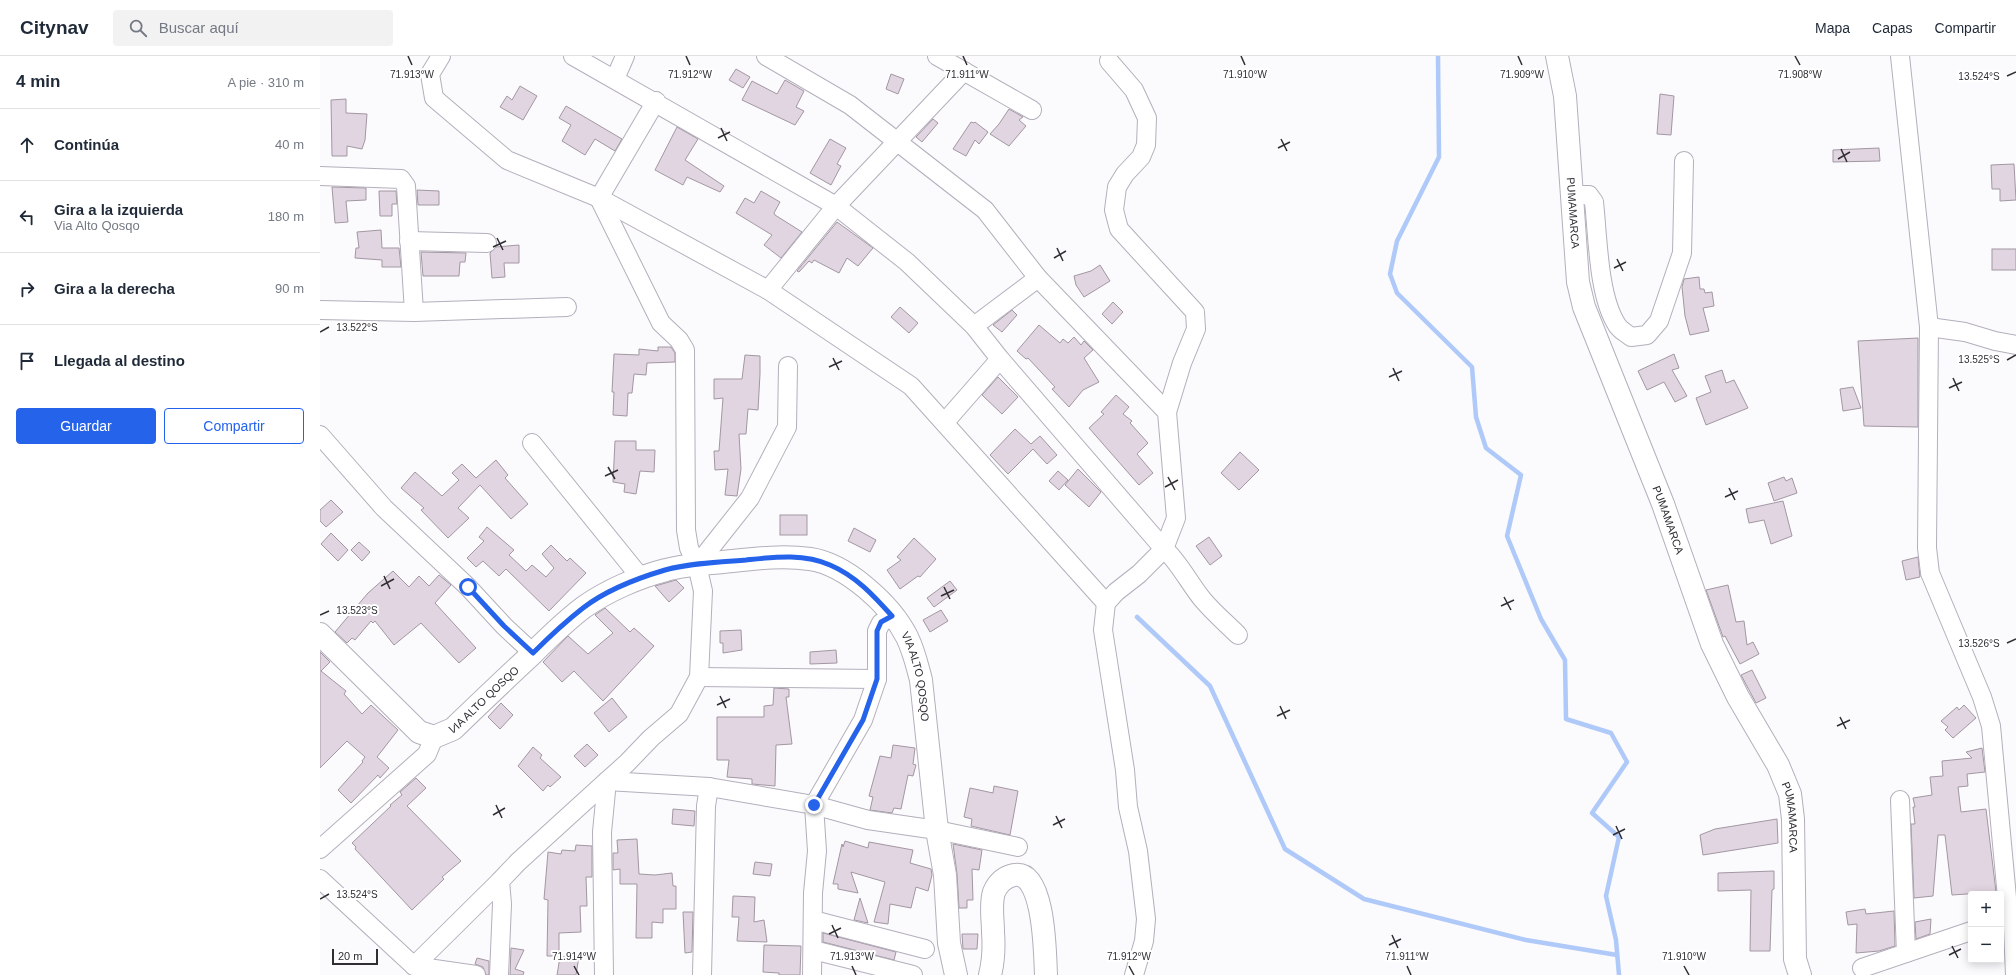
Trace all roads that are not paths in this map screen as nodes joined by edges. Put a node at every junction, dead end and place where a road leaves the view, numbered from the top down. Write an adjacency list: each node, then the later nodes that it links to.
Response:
1 (441, 56): 17 (street)
2 (573, 56): 10 (street)
3 (625, 56): 10 (street)
4 (766, 56): 13 (street)
5 (937, 56): 9 (street)
6 (1557, 56): 16 (street, PUMAMARCA)
7 (1900, 56): 27 (street)
8 (1109, 61): 31 (street)
9 (964, 70): 12 (street); 13 (street)
10 (615, 79): 11 (street)
11 (656, 101): 17 (street); 18 (street)
12 (1032, 110)
13 (896, 140): 18 (street); 21 (street)
14 (1684, 161): 16 (street)
15 (320, 176): 19 (street)
16 (1573, 195): 73 (street, PUMAMARCA)
17 (599, 198): 22 (street); 36 (street)
18 (836, 206): 22 (street); 26 (street)
19 (409, 241): 20 (street); 25 (street)
20 (487, 243)
21 (1038, 278): 26 (street); 31 (street)
22 (768, 290): 32 (street)
23 (568, 307): 25 (street)
24 (320, 310): 25 (street)
25 (414, 312)
26 (974, 326): 29 (street)
27 (1929, 327): 28 (street); 56 (street)
28 (2016, 345)
29 (1000, 359): 32 (street); 35 (street)
30 (788, 366): 36 (street)
31 (1167, 412): 35 (street)
32 (945, 422): 38 (street)
33 (320, 435): 42 (street)
34 (532, 443): 37 (street)
35 (1164, 549): 38 (street); 41 (street)
36 (697, 565): 37 (street, VIA ALTO QOSQO); 39 (street, VIA ALTO QOSQO); 43 (street)
37 (641, 578): 42 (street, VIA ALTO QOSQO)
38 (1106, 603): 72 (street)
39 (892, 616): 44 (street); 50 (street, VIA ALTO QOSQO)
40 (320, 634): 45 (street, VIA ALTO QOSQO)
41 (1238, 635)
42 (533, 653): 45 (street, VIA ALTO QOSQO)
43 (699, 677): 44 (street); 46 (street)
44 (877, 679): 49 (street)
45 (434, 737): 51 (street)
46 (607, 781): 47 (street); 54 (street); 65 (street)
47 (709, 787): 49 (street); 66 (street)
48 (1900, 800): 60 (street)
49 (814, 805): 50 (street); 55 (street)
50 (937, 830): 52 (street); 69 (street, VIA ALTO QOSQO)
51 (321, 846)
52 (1018, 847)
53 (320, 878): 61 (street)
54 (500, 881): 61 (street); 64 (street)
55 (813, 920): 58 (street); 59 (street)
56 (2005, 920): 74 (street)
57 (1968, 932): 60 (street)
58 (925, 948)
59 (812, 950): 67 (street); 68 (street)
60 (1906, 953): 62 (street)
61 (414, 966): 63 (street)
62 (1862, 968)
63 (476, 975)
64 (499, 975)
65 (604, 975)
66 (702, 975)
67 (812, 975)
68 (913, 975)
69 (956, 975)
70 (990, 975): 71 (street)
71 (1046, 975)
72 (1134, 975)
73 (1800, 975)
74 (2015, 975)

